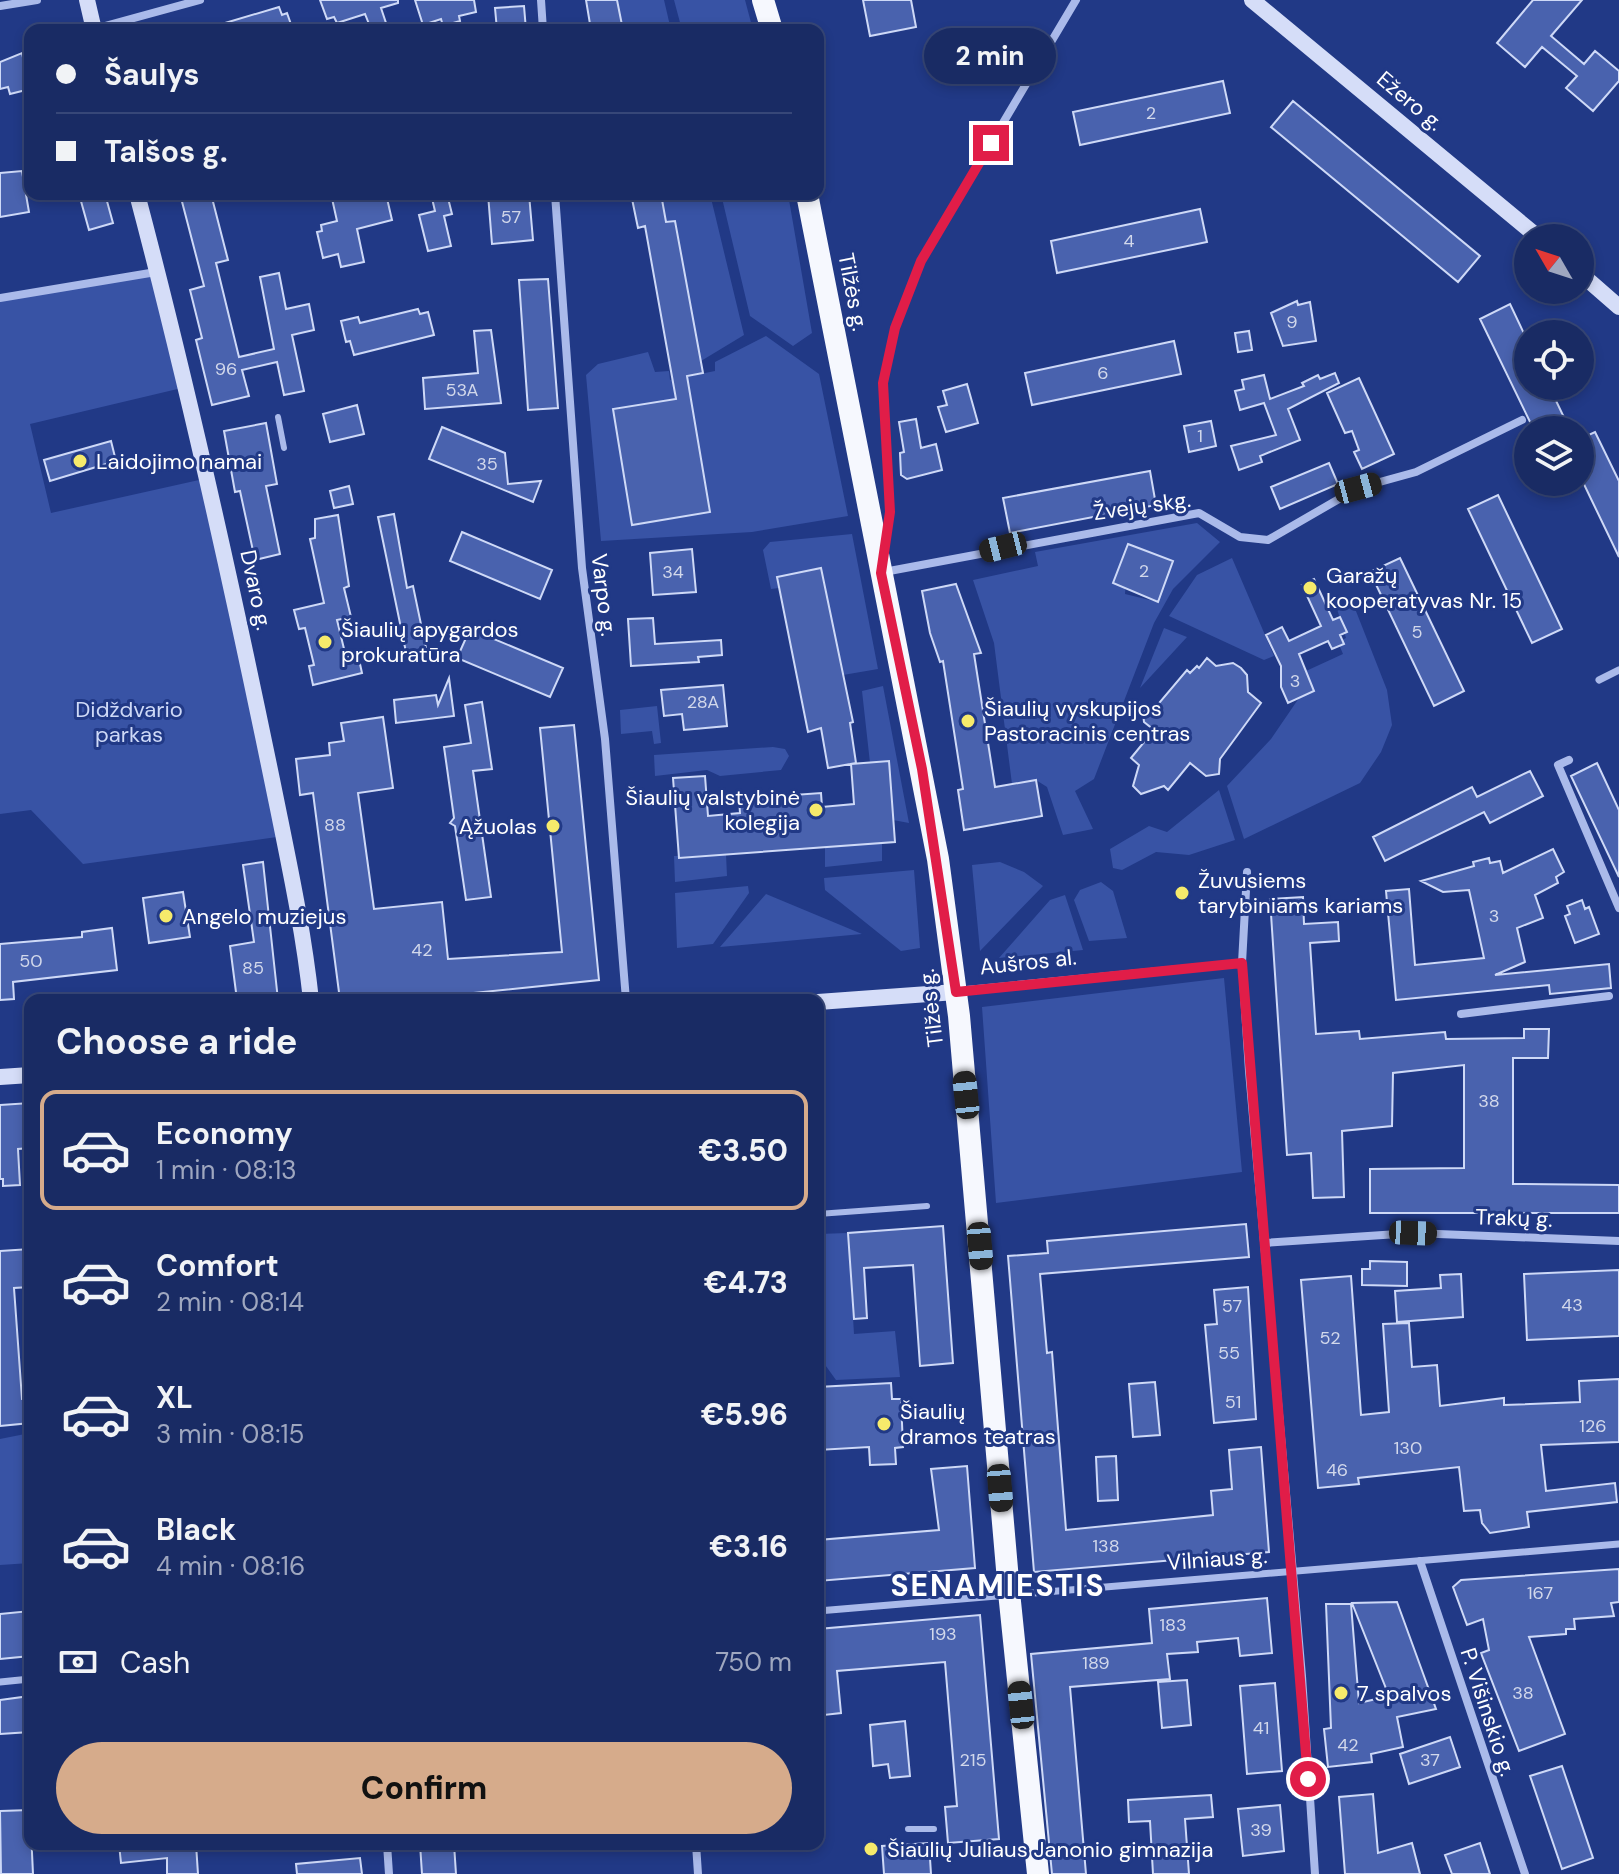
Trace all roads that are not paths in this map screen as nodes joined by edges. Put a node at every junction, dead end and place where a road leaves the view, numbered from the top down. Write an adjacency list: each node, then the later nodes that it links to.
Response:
1 (37, 0): 8 (street)
2 (87, 0): 9 (main road)
3 (200, 0): 10 (street)
4 (541, 0): 11 (street)
5 (763, 0): 12 (highway)
6 (1076, 0): 24 (street)
7 (1252, 0): 16 (main road, Ežero g.)
8 (0, 6)
9 (93, 24)
10 (115, 24)
11 (543, 24)
12 (770, 24)
13 (138, 200): 17 (main road, Dvaro g.)
14 (555, 200): 33 (street, Varpo g.)
15 (808, 200): 24 (highway, Tilžės g.)
16 (1522, 224)
17 (156, 272): 19 (street); 32 (main road, Dvaro g.)
18 (1594, 285): 20 (main road)
19 (0, 298)
20 (1619, 307)
21 (278, 417): 23 (lane)
22 (1514, 424): 24 (street, Žvejų skg.)
23 (284, 448)
24 (881, 573): 31 (highway, Tilžės g.)
25 (1619, 670): 26 (street)
26 (1599, 680)
27 (1569, 760): 29 (street)
28 (1247, 872): 30 (street)
29 (1619, 908)
30 (1242, 963): 31 (street, Aušros al.); 42 (street)
31 (956, 992): 35 (main road, Aušros al.); 46 (highway, Tilžės g.)
32 (310, 994)
33 (626, 994)
34 (1609, 996): 36 (street)
35 (824, 1002)
36 (1461, 1014)
37 (24, 1075): 38 (main road)
38 (0, 1077)
39 (927, 1206): 40 (lane)
40 (824, 1214)
41 (1619, 1241): 42 (street, Trakų g.)
42 (1264, 1243): 45 (street)
43 (1619, 1544): 44 (street, Vilniaus g.)
44 (1420, 1561): 45 (street, Vilniaus g.); 58 (street, P. Višinskio g.)
45 (1292, 1572): 46 (street, Vilniaus g.); 57 (street)
46 (1009, 1592): 47 (street, Vilniaus g.); 56 (highway, Tilžės g.)
47 (824, 1610)
48 (24, 1680): 49 (street)
49 (0, 1682)
50 (908, 1829): 51 (lane)
51 (934, 1829)
52 (387, 1850): 54 (street)
53 (696, 1850): 55 (street)
54 (389, 1874)
55 (698, 1874)
56 (1038, 1874)
57 (1315, 1874)
58 (1525, 1874)

